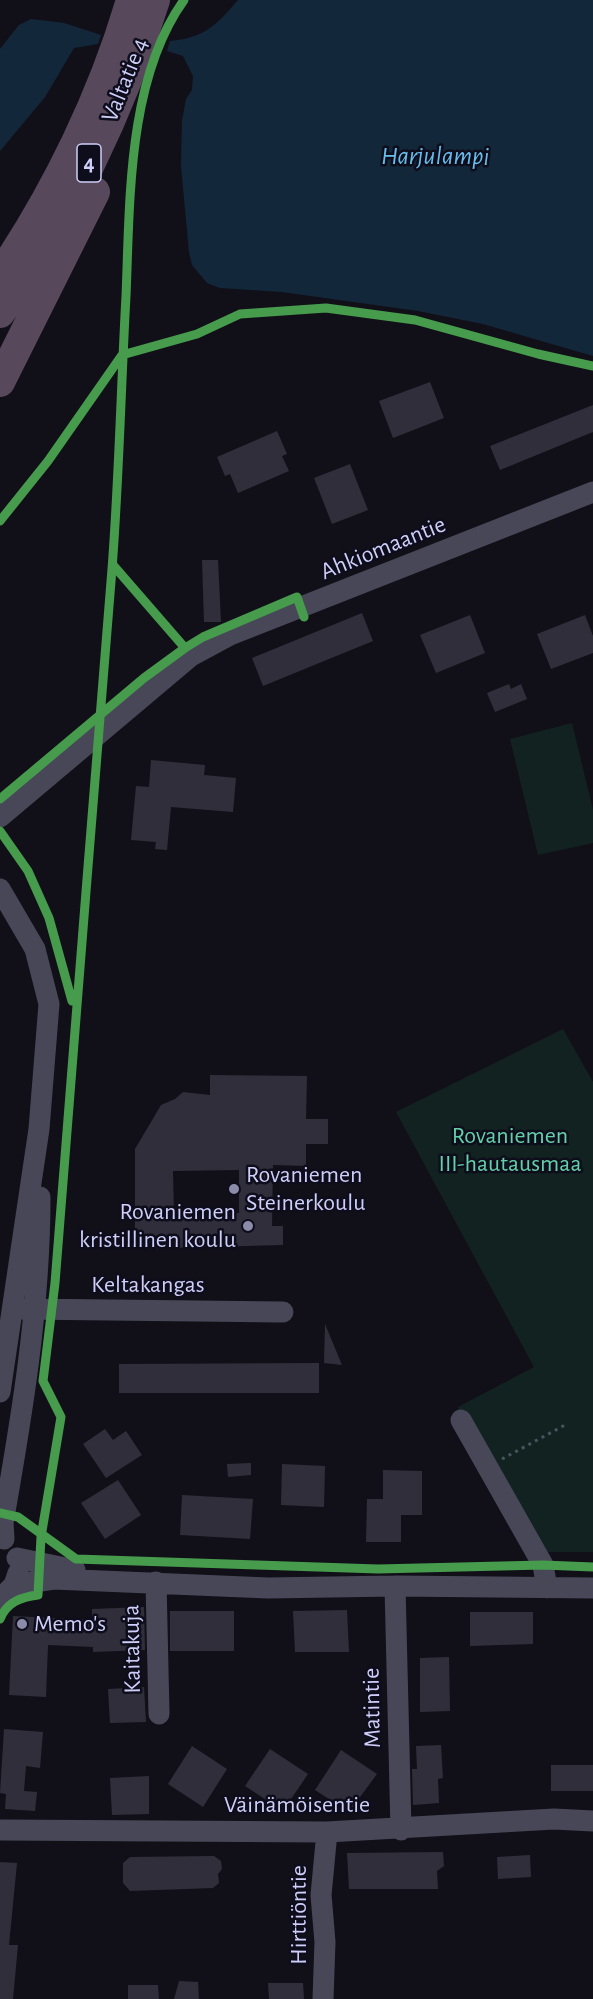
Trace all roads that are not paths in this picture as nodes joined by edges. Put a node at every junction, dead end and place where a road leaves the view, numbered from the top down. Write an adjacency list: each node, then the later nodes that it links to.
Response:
1 (131, 0): 4 (highway, Valtatie 4 / 4)
2 (155, 0): 3 (highway, Valtatie 4 / 4)
3 (130, 72): 5 (highway, Valtatie 4 / 4); 6 (highway)
4 (0, 275)
5 (0, 313)
6 (0, 382)
7 (593, 492): 8 (street, Ahkiomaantie)
8 (0, 817)
9 (0, 889): 10 (street)
10 (39, 1129): 11 (street); 12 (street)
11 (13, 1308): 12 (street, Keltakangas); 14 (street)
12 (35, 1310): 13 (street, Keltakangas); 16 (street)
13 (283, 1312)
14 (0, 1392)
15 (461, 1420): 20 (street)
16 (2, 1538): 17 (street)
17 (17, 1558): 18 (street); 22 (street)
18 (156, 1582): 19 (street); 22 (street); 23 (street, Kaitakuja)
19 (396, 1586): 20 (street); 26 (street, Matintie)
20 (548, 1588): 21 (street)
21 (593, 1588)
22 (7, 1592)
23 (159, 1714)
24 (593, 1821): 26 (street, Väinämöisentie)
25 (0, 1830): 27 (street, Väinämöisentie)
26 (401, 1830): 27 (street, Väinämöisentie)
27 (327, 1832): 28 (street, Hirttiöntie)
28 (323, 1999)

